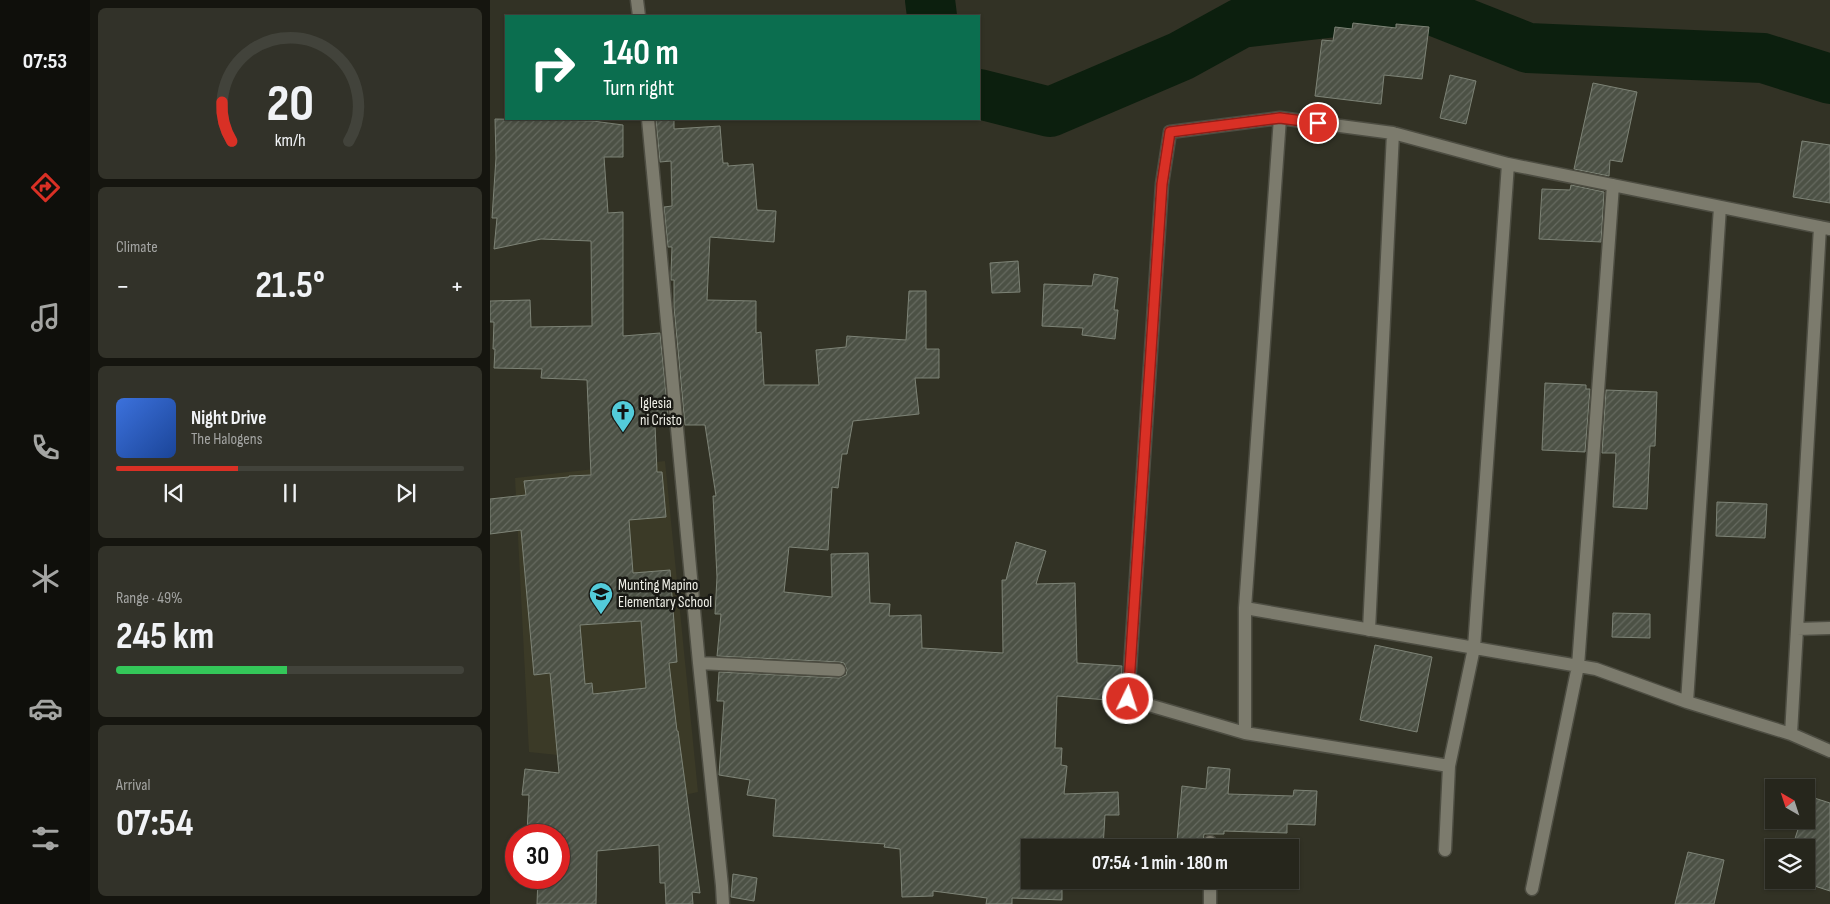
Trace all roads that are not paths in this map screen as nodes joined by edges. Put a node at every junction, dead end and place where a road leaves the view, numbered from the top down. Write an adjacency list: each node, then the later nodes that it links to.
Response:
1 (637, 0): 2 (street)
2 (639, 15)
3 (1280, 118): 5 (street); 10 (street); 19 (street)
4 (648, 120): 15 (street)
5 (1394, 133): 6 (street); 13 (street)
6 (1508, 164): 7 (street); 14 (street)
7 (1613, 185): 8 (street); 16 (street)
8 (1720, 207): 9 (street); 18 (street)
9 (1825, 228): 12 (street)
10 (1245, 608): 13 (street); 19 (street)
11 (1830, 628): 12 (street)
12 (1797, 629): 20 (street)
13 (1369, 630): 14 (street)
14 (1474, 648): 16 (street); 22 (street)
15 (699, 663): 17 (street); 26 (street)
16 (1578, 666): 18 (street); 25 (street)
17 (839, 670)
18 (1687, 702): 20 (street)
19 (1245, 733): 22 (street)
20 (1791, 734): 21 (street)
21 (1830, 751)
22 (1450, 766): 23 (street)
23 (1445, 850)
24 (1210, 889): 27 (street)
25 (1532, 889)
26 (723, 904)
27 (1210, 904)

